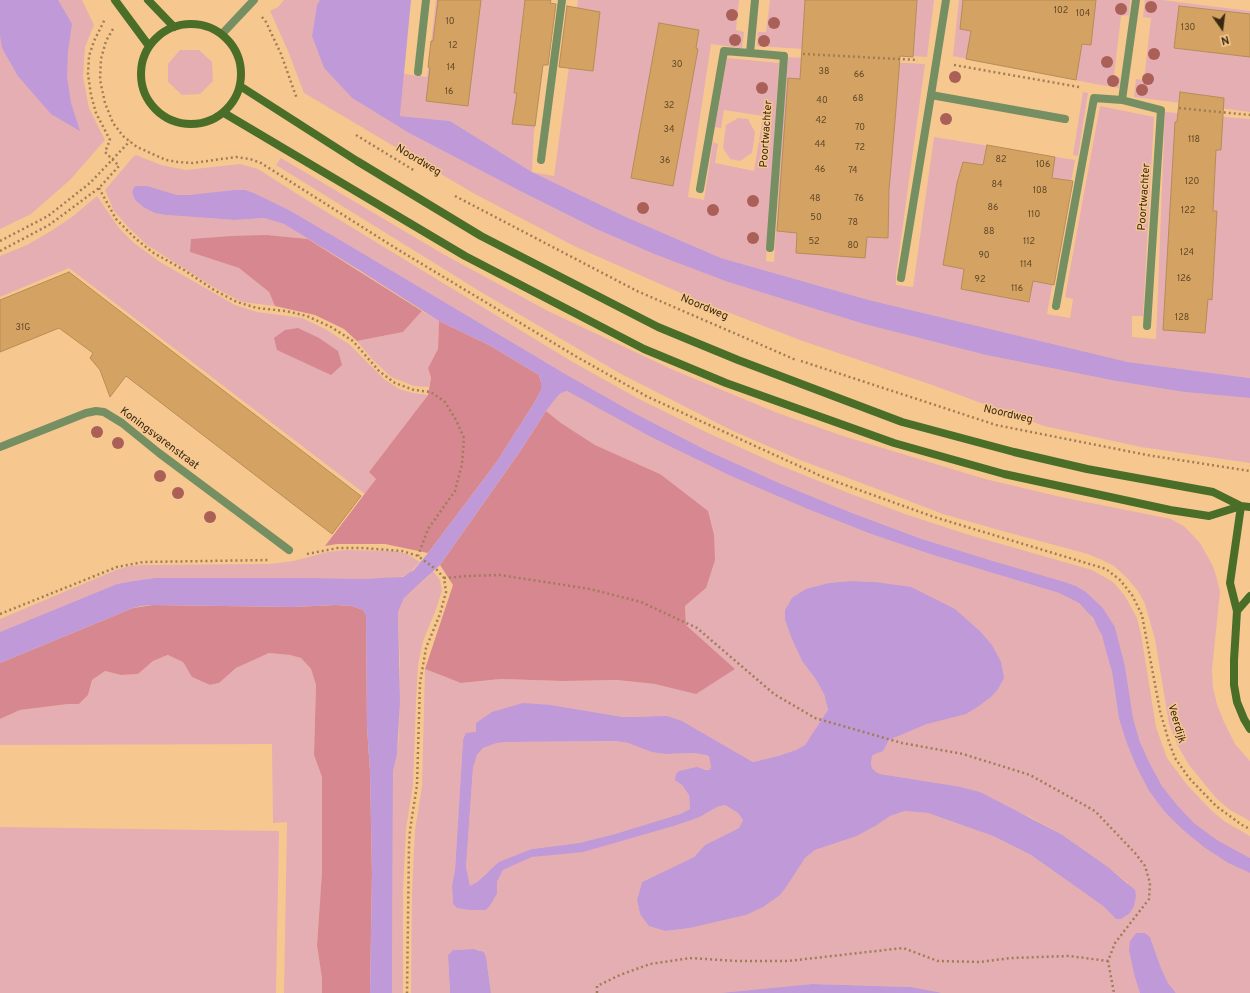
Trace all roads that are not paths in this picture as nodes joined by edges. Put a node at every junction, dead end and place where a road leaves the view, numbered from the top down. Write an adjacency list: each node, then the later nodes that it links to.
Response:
1 (115, 0): 11 (main road)
2 (148, 0): 9 (main road)
3 (426, 0): 13 (street)
4 (562, 0): 19 (street)
5 (755, 0): 12 (street)
6 (946, 0): 15 (street)
7 (1136, 0): 16 (street)
8 (253, 2): 10 (street)
9 (174, 27): 10 (main road); 11 (main road)
10 (222, 34): 14 (main road)
11 (149, 46): 17 (main road)
12 (750, 53): 20 (street, Poortwachter); 21 (street, Poortwachter)
13 (418, 72)
14 (240, 86): 17 (main road); 26 (main road)
15 (931, 95): 18 (street); 22 (street)
16 (1122, 100): 23 (street); 24 (street, Poortwachter)
17 (224, 113): 26 (main road)
18 (1065, 118)
19 (541, 160)
20 (700, 189)
21 (770, 248)
22 (901, 278)
23 (1056, 306)
24 (1147, 326)
25 (0, 448): 28 (street, Koningsvarenstraat)
26 (1241, 506): 27 (main road); 30 (main road)
27 (1250, 507)
28 (288, 550)
29 (1250, 596): 30 (main road)
30 (1237, 611): 31 (main road)
31 (1250, 729)

